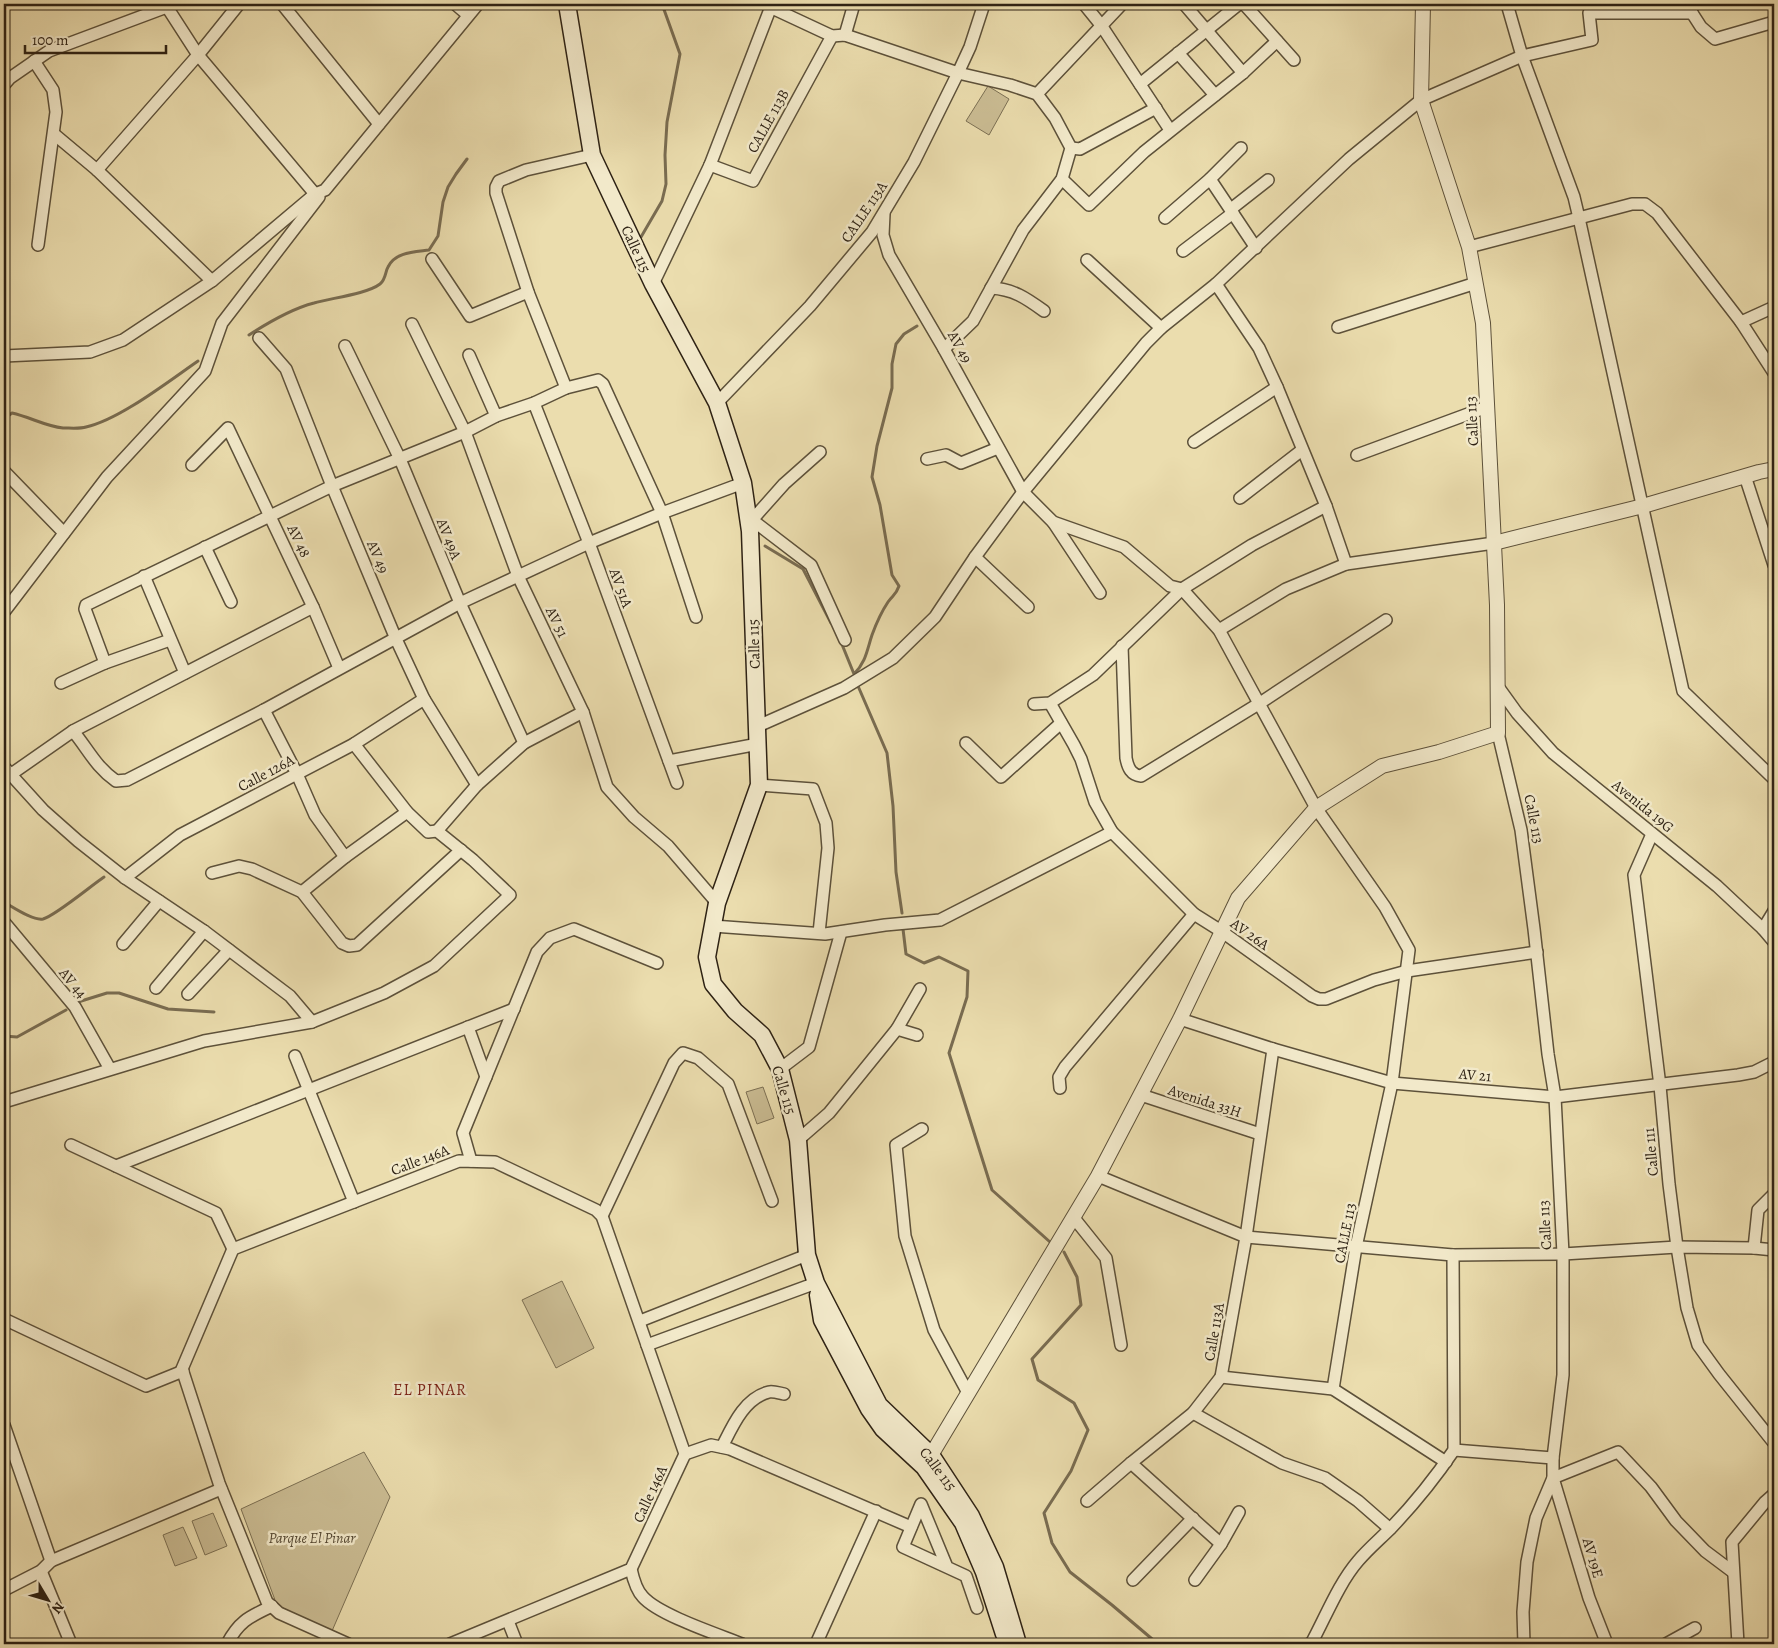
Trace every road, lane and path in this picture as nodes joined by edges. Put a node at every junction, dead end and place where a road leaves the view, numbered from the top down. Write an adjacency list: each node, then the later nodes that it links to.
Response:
1 (240, 4): 26 (street)
2 (282, 4): 38 (street)
3 (455, 4): 18 (street)
4 (478, 4): 18 (street)
5 (567, 4): 43 (main road, Calle 115)
6 (854, 4): 22 (street)
7 (984, 4): 30 (street, CALLE 113A)
8 (1084, 4): 20 (street)
9 (1122, 4): 20 (street)
10 (1184, 4): 21 (street)
11 (1239, 4): 21 (street)
12 (1244, 4): 24 (street)
13 (1423, 4): 36 (street, Calle 113)
14 (1507, 4): 27 (street)
15 (170, 6): 26 (street); 29 (street)
16 (772, 6): 23 (street); 44 (street)
17 (1693, 8): 19 (street); 27 (street)
18 (468, 15): 38 (street)
19 (1774, 22)
20 (1101, 25): 32 (street); 34 (street)
21 (1206, 30): 25 (street); 31 (street)
22 (845, 35): 23 (street); 30 (street)
23 (832, 36): 44 (street, CALLE 113B)
24 (1278, 41): 28 (street); 31 (street)
25 (1178, 53): 32 (street); 35 (street)
26 (198, 55): 45 (street); 49 (street)
27 (1522, 56): 36 (street); 53 (street)
28 (1294, 60)
29 (34, 61): 33 (street); 40 (street)
30 (958, 73): 34 (street); 51 (street, CALLE 113A)
31 (1243, 73): 35 (street)
32 (1140, 84): 37 (street)
33 (4, 85)
34 (1036, 94): 41 (street)
35 (1215, 95): 39 (street)
36 (1421, 100): 55 (street, Calle 113); 56 (street)
37 (1156, 108): 39 (street); 41 (street)
38 (380, 124): 49 (street)
39 (1170, 130): 46 (street)
40 (54, 134): 45 (street); 54 (street)
41 (1071, 148): 46 (street)
42 (1241, 148): 47 (street)
43 (592, 155): 62 (main road, Calle 115); 65 (street)
44 (710, 165): 62 (street)
45 (97, 170): 60 (street)
46 (1062, 179): 64 (street)
47 (1210, 179): 50 (street); 52 (street)
48 (1268, 180): 50 (street)
49 (320, 192): 60 (street); 106 (street)
50 (1232, 211): 56 (street); 57 (street)
51 (884, 214): 74 (street, AV 49); 81 (street, CALLE 113A)
52 (1165, 218)
53 (1579, 218): 55 (street); 68 (street); 101 (street)
54 (38, 245)
55 (1469, 247): 61 (street, Calle 113)
56 (1256, 248): 63 (street)
57 (1183, 251)
58 (432, 259): 65 (street)
59 (1087, 260): 71 (street)
60 (212, 281): 76 (street)
61 (1476, 282): 70 (street); 82 (street, Calle 113)
62 (653, 284): 81 (main road, Calle 115)
63 (1216, 284): 71 (street); 78 (street)
64 (990, 288): 67 (street); 74 (street)
65 (528, 292): 79 (street)
66 (1774, 307): 68 (street)
67 (1044, 311)
68 (1741, 322): 77 (street)
69 (412, 324): 84 (street, AV 51)
70 (1338, 327)
71 (1162, 328): 98 (street)
72 (259, 338): 97 (street, AV 49)
73 (345, 346): 90 (street, AV 49A)
74 (944, 349): 86 (street, AV 49)
75 (469, 355): 83 (street)
76 (4, 356)
77 (1774, 373)
78 (1277, 387): 85 (street); 87 (street)
79 (566, 388): 80 (street); 102 (street)
80 (534, 403): 83 (street); 107 (street, AV 51A)
81 (717, 403): 96 (main road, Calle 115)
82 (1487, 407): 89 (street); 108 (street, Calle 113)
83 (496, 416): 84 (street)
84 (465, 432): 90 (street); 114 (street, AV 51)
85 (1194, 442)
86 (998, 448): 91 (street); 98 (street, AV 49)
87 (1302, 450): 99 (street); 100 (street)
88 (820, 452): 104 (street)
89 (1357, 455)
90 (400, 459): 97 (street); 118 (street, AV 49A)
91 (926, 459)
92 (192, 465): 103 (street, AV 48)
93 (1774, 469): 95 (street)
94 (4, 472): 106 (street)
95 (1745, 476): 101 (street); 112 (street)
96 (743, 483): 102 (street); 104 (main road, Calle 115)
97 (332, 486): 103 (street); 125 (street, AV 49)
98 (1023, 492): 105 (street, AV 49); 110 (street)
99 (1240, 498)
100 (1326, 506): 111 (street); 115 (street)
101 (1643, 506): 108 (street); 151 (street)
102 (662, 513): 107 (street); 122 (street)
103 (270, 516): 109 (street); 119 (street, AV 48)
104 (750, 518): 127 (street); 141 (main road, Calle 115)
105 (1053, 522): 115 (street); 116 (street)
106 (64, 533): 121 (street)
107 (589, 543): 114 (street); 148 (street, AV 51A)
108 (1494, 543): 111 (street); 133 (street, Calle 113)
109 (205, 547): 113 (street); 117 (street)
110 (976, 557): 120 (street); 141 (street)
111 (1346, 564): 124 (street)
112 (1774, 565)
113 (144, 576): 126 (street); 129 (street)
114 (518, 576): 118 (street); 139 (street, AV 51)
115 (1182, 589): 124 (street, CALLE 113); 128 (street)
116 (1100, 593)
117 (231, 602)
118 (460, 603): 125 (street); 144 (street, AV 49A)
119 (313, 607): 130 (street, AV 48); 131 (street)
120 (1028, 607)
121 (4, 612)
122 (696, 617)
123 (1386, 620): 136 (street)
124 (1219, 630): 136 (street, CALLE 113)
125 (396, 639): 130 (street); 134 (street, AV 49)
126 (170, 640): 129 (street); 131 (street)
127 (845, 640)
128 (1122, 646): 135 (street); 136 (street)
129 (105, 663): 132 (street)
130 (339, 668): 138 (street)
131 (185, 673): 142 (street)
132 (61, 683)
133 (1499, 688): 143 (street, Calle 113); 159 (street, Avenida 19G)
134 (424, 699): 146 (street, Calle 126A); 153 (street, AV 49)
135 (1050, 703): 137 (street); 140 (street, AV 26A)
136 (1260, 703): 155 (street, CALLE 113)
137 (1034, 704)
138 (264, 710): 142 (street); 150 (street)
139 (583, 712): 144 (street); 166 (street, AV 51)
140 (1061, 724): 145 (street); 158 (street, AV 26A)
141 (758, 726): 147 (main road, Calle 115)
142 (72, 731): 149 (street)
143 (1498, 733): 155 (street); 179 (street, Calle 113)
144 (524, 743): 153 (street)
145 (966, 743)
146 (354, 744): 150 (street, Calle 126A); 156 (street)
147 (758, 744): 148 (street); 154 (main road, Calle 115)
148 (669, 761): 152 (street, AV 51A)
149 (7, 771): 163 (street)
150 (297, 774): 161 (street); 163 (street, Calle 126A)
151 (1774, 779)
152 (677, 783)
153 (477, 785): 157 (street)
154 (759, 785): 166 (main road, Calle 115); 175 (street)
155 (1316, 808): 173 (street); 181 (street, CALLE 113)
156 (407, 812): 157 (street); 161 (street)
157 (437, 831): 160 (street)
158 (1112, 832): 168 (street, AV 26A); 174 (street)
159 (1652, 834): 171 (street, Avenida 19G); 198 (street, Calle 111)
160 (460, 850): 164 (street); 187 (street)
161 (345, 857): 164 (street)
162 (212, 873): 164 (street)
163 (125, 878): 165 (street)
164 (302, 892)
165 (159, 901): 172 (street); 177 (street)
166 (717, 903): 169 (main road, Calle 115)
167 (1774, 911): 171 (street)
168 (1194, 914): 173 (street, AV 26A); 199 (street)
169 (713, 926): 175 (street); 195 (main road, Calle 115)
170 (6, 929): 194 (street, AV 44)
171 (1763, 929): 176 (street, Avenida 19G)
172 (204, 931): 178 (street); 182 (street)
173 (1221, 931): 181 (street, AV 26A); 186 (street)
174 (841, 932): 175 (street); 195 (street)
175 (819, 933)
176 (1774, 942)
177 (123, 944)
178 (229, 950): 184 (street); 187 (street)
179 (1537, 952): 181 (street, AV 26A); 202 (street, Calle 113)
180 (657, 963): 185 (street)
181 (1407, 971): 197 (street, CALLE 113)
182 (156, 988)
183 (920, 989): 189 (street)
184 (188, 994)
185 (514, 1009): 188 (street); 196 (street)
186 (1180, 1018): 191 (street, AV 21); 201 (street)
187 (312, 1022): 194 (street)
188 (468, 1027): 196 (street); 200 (street)
189 (897, 1029): 190 (street); 206 (street)
190 (917, 1034)
191 (1273, 1049): 197 (street, AV 21); 205 (street, Calle 113A)
192 (295, 1056): 200 (street)
193 (1774, 1062): 198 (street, AV 21)
194 (110, 1069): 203 (street)
195 (780, 1069): 206 (main road, Calle 115)
196 (486, 1077): 208 (street)
197 (1392, 1083): 202 (street, AV 21); 217 (street, CALLE 113)
198 (1660, 1086): 202 (street, AV 21); 218 (street, Calle 111)
199 (1060, 1088)
200 (308, 1090): 209 (street); 213 (street)
201 (1141, 1095): 205 (street, Avenida 33H); 210 (street)
202 (1555, 1097): 222 (street, Calle 113)
203 (4, 1102)
204 (922, 1129): 233 (street)
205 (1260, 1134): 216 (street, Calle 113A)
206 (798, 1140): 223 (main road, Calle 115)
207 (71, 1145): 209 (street)
208 (470, 1161): 213 (street, Calle 146A); 214 (street, Calle 146A)
209 (116, 1166): 220 (street)
210 (1098, 1176): 215 (street); 216 (street)
211 (1774, 1194): 219 (street)
212 (772, 1201): 214 (street)
213 (354, 1202): 220 (street, Calle 146A)
214 (602, 1216): 227 (street, Calle 146A)
215 (1074, 1218): 229 (street); 233 (street)
216 (1246, 1237): 217 (street); 231 (street, Calle 113A)
217 (1356, 1247): 224 (street); 232 (street, CALLE 113)
218 (1677, 1248): 219 (street); 222 (street); 237 (street, Calle 111)
219 (1754, 1248): 221 (street)
220 (233, 1249): 230 (street)
221 (1774, 1250)
222 (1563, 1254): 224 (street); 241 (street, Calle 113)
223 (807, 1255): 225 (main road, Calle 115); 227 (street)
224 (1452, 1256): 239 (street)
225 (816, 1283): 228 (street); 242 (main road, Calle 115)
226 (4, 1319): 230 (street)
227 (640, 1321): 228 (street, Calle 146A)
228 (647, 1345): 240 (street, Calle 146A)
229 (1121, 1346)
230 (183, 1371): 246 (street)
231 (1221, 1377): 232 (street); 235 (street, Calle 113A)
232 (1333, 1389): 243 (street)
233 (968, 1393): 242 (street)
234 (784, 1394): 238 (street)
235 (1193, 1413): 244 (street, Calle 113A); 253 (street)
236 (4, 1425): 255 (street)
237 (1774, 1441)
238 (722, 1447): 240 (street); 249 (street)
239 (1454, 1450): 241 (street); 243 (street)
240 (685, 1454): 257 (street, Calle 146A)
241 (1552, 1458): 245 (street, Calle 113)
242 (927, 1461): 276 (main road, Calle 115); 277 (main road, Calle 115)
243 (1446, 1462): 253 (street)
244 (1131, 1463): 248 (street, Calle 113A); 251 (street)
245 (1554, 1478): 259 (street); 278 (street, Calle 113); 279 (street, AV 19E)
246 (221, 1489): 255 (street); 264 (street)
247 (1774, 1494): 259 (street)
248 (1087, 1502)
249 (876, 1511): 252 (street); 275 (street)
250 (1239, 1512): 254 (street)
251 (1192, 1518): 254 (street); 261 (street)
252 (911, 1527): 256 (street); 256 (street)
253 (1390, 1529): 268 (street)
254 (1221, 1544): 262 (street)
255 (51, 1561): 258 (street)
256 (947, 1567): 265 (street)
257 (631, 1569): 266 (street); 274 (street)
258 (41, 1571): 263 (street); 269 (street)
259 (1733, 1572): 281 (street)
260 (4, 1575): 263 (street)
261 (1133, 1580)
262 (1195, 1580)
263 (8, 1587)
264 (272, 1606): 270 (street); 271 (street)
265 (978, 1608)
266 (508, 1621): 272 (street); 273 (street)
267 (1695, 1628): 280 (street)
268 (1314, 1643)
269 (71, 1644)
270 (227, 1644)
271 (348, 1644)
272 (450, 1644)
273 (517, 1644)
274 (742, 1644)
275 (816, 1644)
276 (1007, 1644)
277 (1018, 1644)
278 (1524, 1644)
279 (1608, 1644)
280 (1666, 1644)
281 (1738, 1644)

